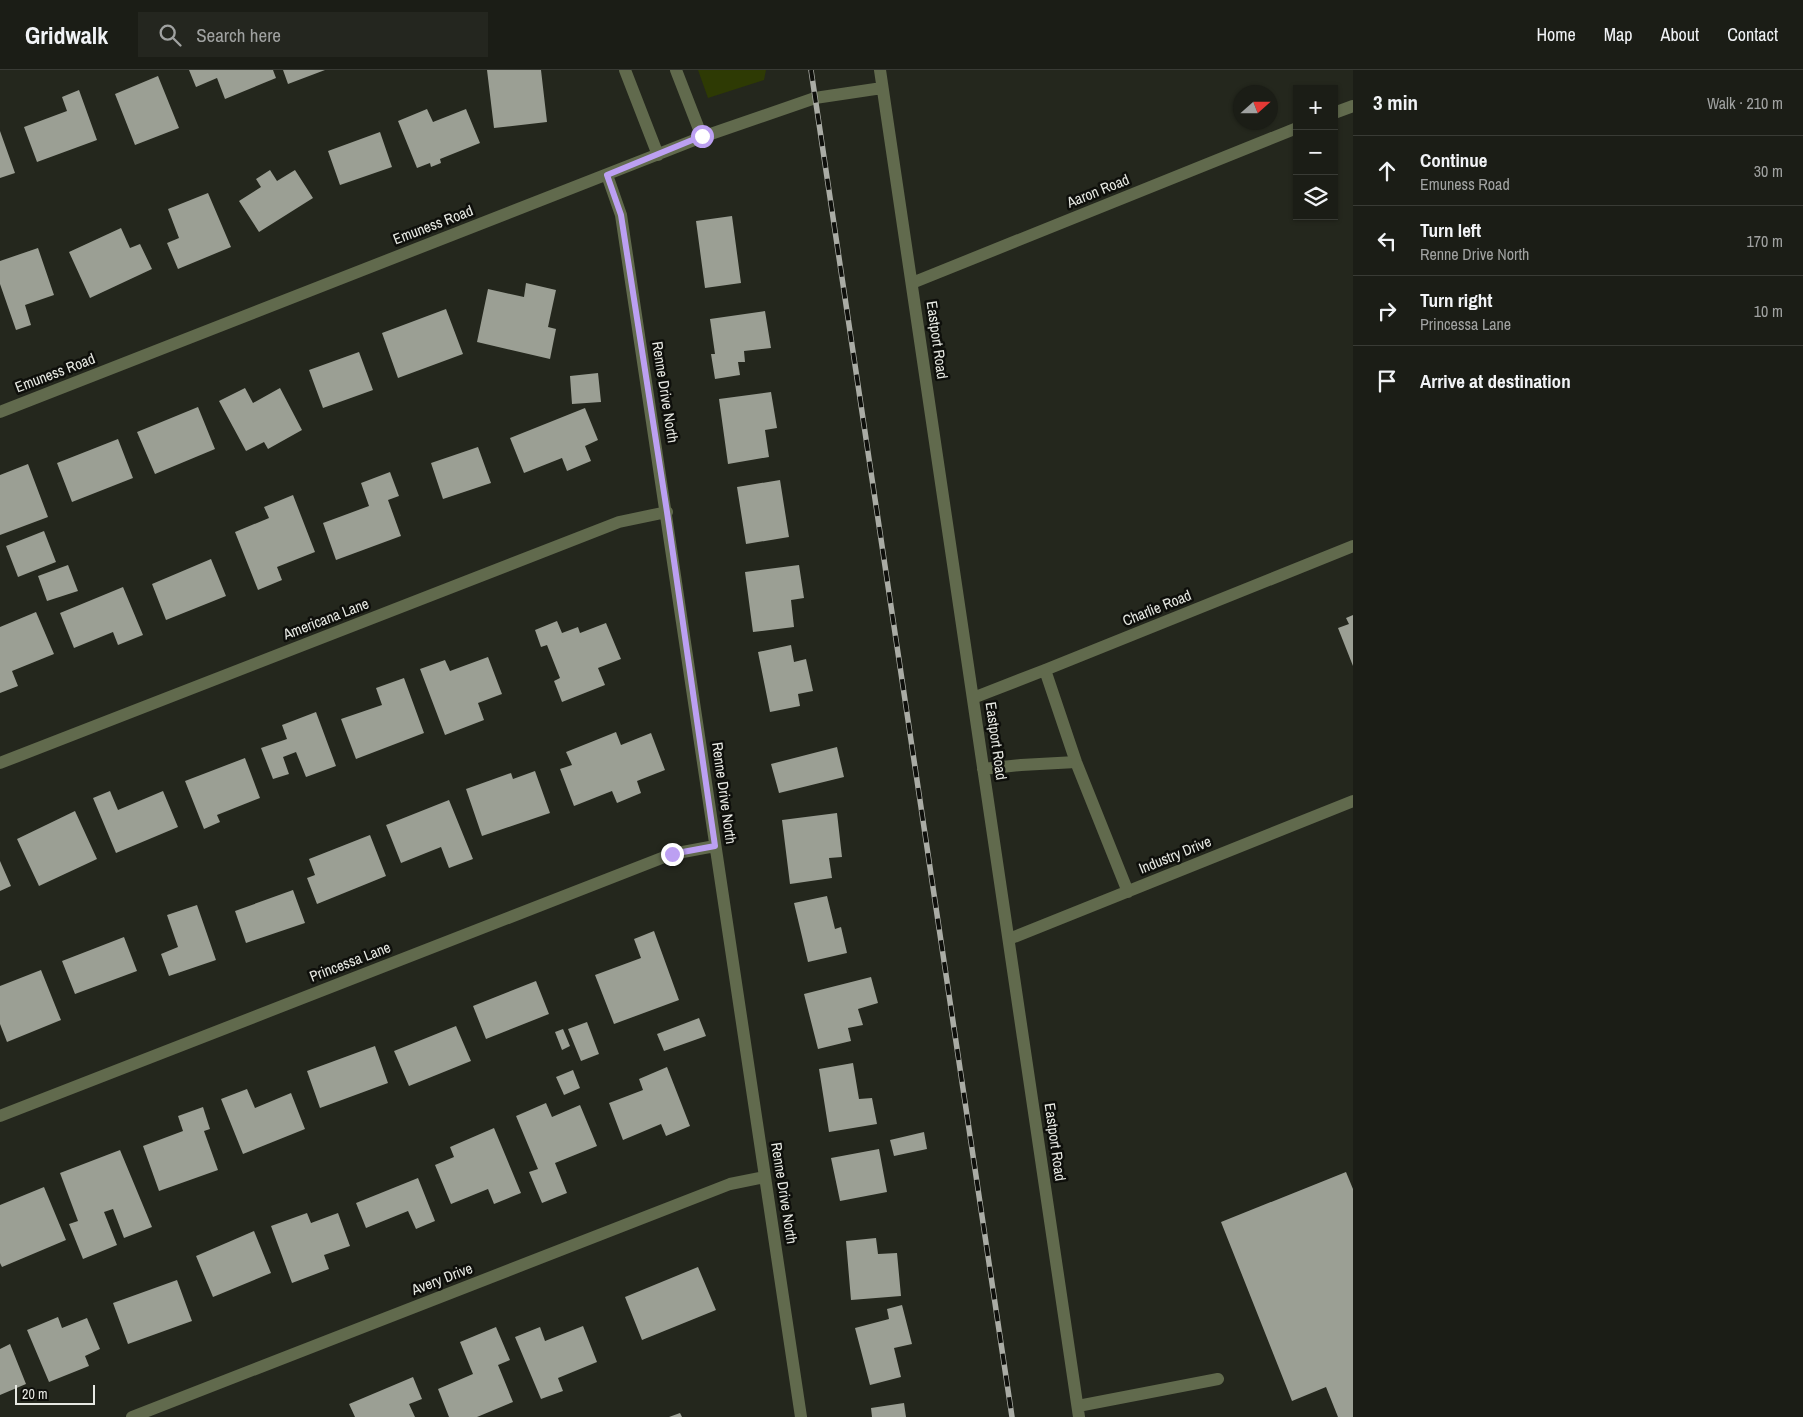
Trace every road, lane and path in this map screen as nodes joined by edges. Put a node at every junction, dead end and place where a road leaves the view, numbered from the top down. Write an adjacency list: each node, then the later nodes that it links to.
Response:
1 (625, 70): 9 (street)
2 (676, 70): 8 (street)
3 (880, 70): 4 (street, Eastport Road)
4 (882, 88): 8 (street, Emuness Road); 11 (street, Eastport Road)
5 (1353, 106): 6 (street)
6 (1338, 112)
7 (1293, 130): 11 (street, Aaron Road)
8 (702, 136): 9 (street, Emuness Road)
9 (658, 155): 10 (street, Emuness Road)
10 (607, 175): 12 (street, Emuness Road); 13 (street, Renne Drive North)
11 (912, 283): 16 (street, Eastport Road)
12 (0, 412)
13 (667, 512): 18 (street, Americana Lane); 21 (street, Renne Drive North)
14 (1353, 546): 15 (street, Charlie Road)
15 (1045, 670): 16 (street, Charlie Road); 17 (street)
16 (973, 698): 19 (street, Eastport Road)
17 (1076, 762): 19 (street); 22 (street)
18 (0, 763)
19 (983, 769): 23 (street, Eastport Road)
20 (1353, 801): 22 (street, Industry Drive)
21 (715, 846): 24 (street, Princessa Lane); 25 (street, Renne Drive North)
22 (1128, 892): 23 (street, Industry Drive)
23 (1009, 939): 27 (street, Eastport Road)
24 (0, 1116)
25 (765, 1177): 28 (street, Avery Drive); 29 (street, Renne Drive North)
26 (1218, 1379): 27 (street)
27 (1078, 1411)
28 (132, 1417)
29 (801, 1417)

